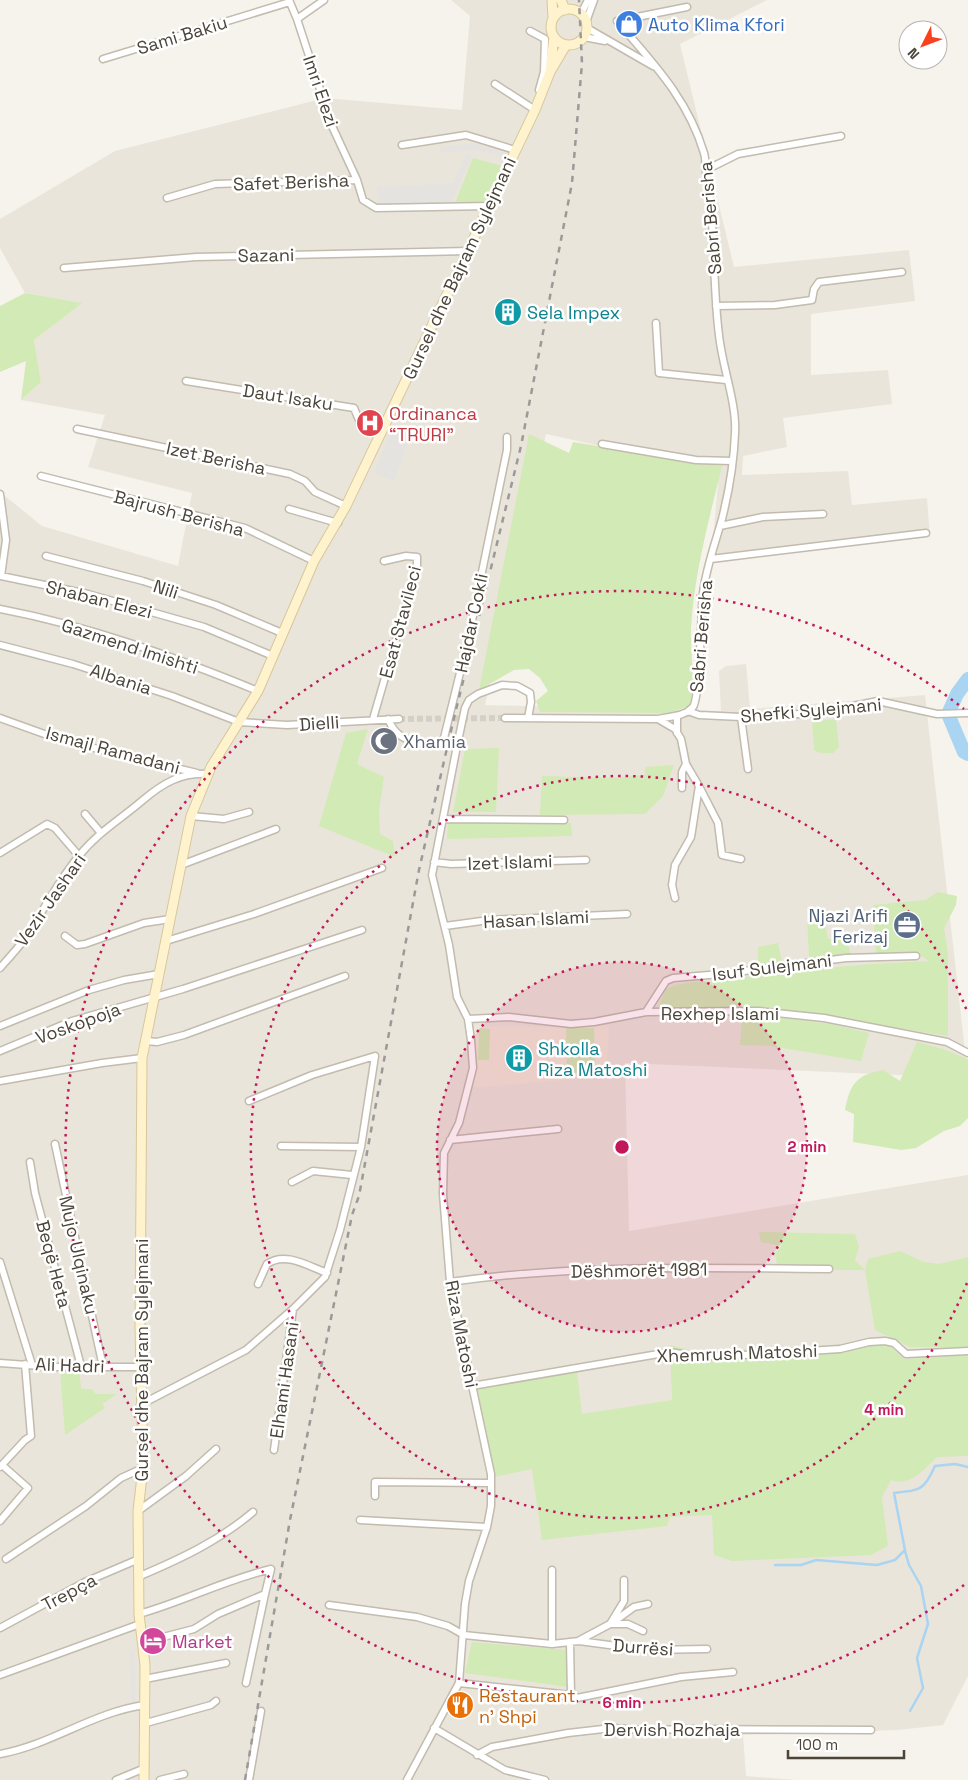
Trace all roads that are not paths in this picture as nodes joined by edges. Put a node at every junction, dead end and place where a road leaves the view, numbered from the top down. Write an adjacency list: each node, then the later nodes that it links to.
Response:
1 (324, 0): 11 (street)
2 (552, 0): 10 (street)
3 (561, 0): 8 (street)
4 (588, 0): 9 (street)
5 (594, 0): 12 (street)
6 (289, 1): 11 (street, Imri Elezi); 16 (street, Sami Bakiu)
7 (687, 7): 17 (street, Sabri Berisha)
8 (565, 10): 9 (street); 10 (street)
9 (581, 14): 12 (street)
10 (553, 18): 14 (street)
11 (297, 19): 25 (street, Imri Elezi)
12 (586, 29): 15 (street); 17 (street, Sabri Berisha)
13 (530, 31): 14 (street)
14 (549, 38): 15 (street); 18 (street, Gursel dhe Bajram Sylejmani); 20 (street)
15 (566, 45): 18 (street, Gursel dhe Bajram Sylejmani)
16 (103, 59)
17 (656, 68): 24 (street, Sabri Berisha)
18 (550, 72): 20 (street, Gursel dhe Bajram Sylejmani)
19 (495, 84): 20 (street)
20 (534, 109): 23 (street, Gursel dhe Bajram Sylejmani)
21 (840, 136): 24 (street)
22 (402, 145): 23 (street, Gursel dhe Bajram Sylejmani)
23 (515, 150): 27 (street, Gursel dhe Bajram Sylejmani)
24 (706, 170): 31 (street, Sabri Berisha)
25 (357, 180): 26 (street, Safet Berisha); 27 (street, Safet Berisha)
26 (167, 198)
27 (489, 206): 28 (street, Gursel dhe Bajram Sylejmani)
28 (469, 251): 29 (street, Sazani); 35 (street, Gursel dhe Bajram Sylejmani)
29 (64, 268)
30 (902, 272): 31 (street)
31 (716, 306): 33 (street, Sabri Berisha)
32 (656, 323): 33 (street)
33 (726, 380): 39 (street, Sabri Berisha)
34 (186, 381): 35 (street, Daut Isaku)
35 (383, 427): 42 (street, Gursel dhe Bajram Sylejmani)
36 (77, 429): 42 (street, Izet Berisha)
37 (508, 437): 65 (street, Hajdar Cokli)
38 (602, 444): 39 (street)
39 (732, 461): 46 (street, Sabri Berisha)
40 (41, 476): 50 (street, Bajrush Berisha)
41 (0, 494): 55 (street, Shaban Elezi)
42 (346, 506): 45 (street, Gursel dhe Bajram Sylejmani)
43 (289, 509): 45 (street)
44 (823, 514): 46 (street)
45 (338, 523): 50 (street, Gursel dhe Bajram Sylejmani)
46 (720, 526): 49 (street, Sabri Berisha)
47 (926, 533): 49 (street, Sabri Berisha)
48 (46, 556): 53 (street, Nili)
49 (710, 559): 57 (street, Sabri Berisha)
50 (314, 561): 53 (street, Gursel dhe Bajram Sylejmani)
51 (384, 561): 64 (street, Esat Stavileci)
52 (0, 609): 56 (street, Gazmend Imishti)
53 (282, 633): 55 (street, Gursel dhe Bajram Sylejmani)
54 (0, 645): 68 (street, Albania)
55 (273, 656): 56 (street, Gursel dhe Bajram Sylejmani)
56 (258, 692): 68 (street, Gursel dhe Bajram Sylejmani)
57 (688, 711): 59 (street); 60 (street, Shefki Sylejmani)
58 (968, 713): 60 (street, Shefki Sylejmani)
59 (677, 716): 67 (street); 69 (street)
60 (741, 717): 71 (street)
61 (0, 718): 72 (street, Ismajl Ramadani)
62 (505, 718): 63 (street)
63 (528, 718): 67 (street); 79 (street, Riza Matoshi)
64 (373, 719): 65 (street, Dielli); 68 (street, Dielli)
65 (388, 719): 66 (street, Dielli)
66 (399, 719)
67 (658, 719): 69 (street)
68 (239, 722): 73 (street, Gursel dhe Bajram Sylejmani)
69 (677, 733): 70 (street)
70 (686, 764): 74 (street); 75 (street)
71 (748, 769)
72 (197, 773): 73 (street, Vezir Jashari); 82 (street, Vezir Jashari)
73 (208, 774): 78 (street, Gursel dhe Bajram Sylejmani)
74 (699, 786): 85 (street); 90 (street)
75 (682, 788)
76 (249, 812): 78 (street)
77 (84, 814): 82 (street)
78 (191, 816): 88 (street, Gursel dhe Bajram Sylejmani)
79 (443, 819): 80 (street); 87 (street, Riza Matoshi)
80 (564, 820)
81 (276, 829): 88 (street)
82 (101, 833): 84 (street, Vezir Jashari)
83 (0, 853): 84 (street)
84 (78, 856): 98 (street, Vezir Jashari)
85 (741, 859)
86 (586, 860): 87 (street, Izet Islami)
87 (434, 862): 93 (street, Riza Matoshi)
88 (181, 865): 92 (street, Gursel dhe Bajram Sylejmani)
89 (382, 868): 96 (street)
90 (675, 898)
91 (627, 914): 93 (street, Hasan Islami)
92 (170, 919): 95 (street); 96 (street, Gursel dhe Bajram Sylejmani)
93 (445, 926): 103 (street, Riza Matoshi)
94 (362, 930): 101 (street)
95 (65, 936)
96 (166, 941): 99 (street, Gursel dhe Bajram Sylejmani)
97 (916, 956): 102 (street, Isuf Sulejmani)
98 (0, 968)
99 (159, 974): 101 (street, Gursel dhe Bajram Sylejmani); 104 (street)
100 (346, 976): 105 (street)
101 (156, 996): 105 (street, Gursel dhe Bajram Sylejmani); 106 (street, Voskopoja)
102 (646, 1012): 103 (street, Rexhep Islami); 107 (street, Rexhep Islami)
103 (468, 1019): 112 (street, Riza Matoshi)
104 (0, 1026)
105 (146, 1041): 108 (street, Gursel dhe Bajram Sylejmani)
106 (0, 1051)
107 (968, 1053)
108 (142, 1058): 109 (street); 130 (street, Gursel dhe Bajram Sylejmani)
109 (0, 1081)
110 (249, 1101): 115 (street, Elhami Hasani)
111 (558, 1129): 112 (street)
112 (450, 1140): 122 (street, Riza Matoshi)
113 (55, 1144): 129 (street, Mujo Ulqinaku)
114 (281, 1146): 115 (street)
115 (361, 1147): 117 (street, Elhami Hasani)
116 (30, 1162): 128 (street, Beqë Heta)
117 (352, 1175): 118 (street); 121 (street, Elhami Hasani)
118 (292, 1182)
119 (0, 1262): 127 (street)
120 (829, 1269): 122 (street, Dëshmorët 1981)
121 (327, 1273): 123 (street); 124 (street, Elhami Hasani)
122 (450, 1282): 131 (street, Riza Matoshi)
123 (258, 1284)
124 (293, 1309): 132 (street, Elhami Hasani); 134 (street, Elhami Hasani)
125 (968, 1351): 131 (street, Xhemrush Matoshi)
126 (0, 1363): 127 (street, Ali Hadri)
127 (28, 1364): 128 (street, Ali Hadri); 135 (street)
128 (81, 1366): 129 (street, Ali Hadri)
129 (103, 1366): 130 (street, Ali Hadri)
130 (141, 1367): 132 (street, Gursel dhe Bajram Sylejmani)
131 (472, 1386): 137 (street, Riza Matoshi)
132 (140, 1405): 136 (street, Gursel dhe Bajram Sylejmani)
133 (216, 1449): 139 (street)
134 (274, 1450)
135 (1, 1466): 142 (street)
136 (143, 1468): 139 (street, Gursel dhe Bajram Sylejmani); 144 (street)
137 (491, 1483): 138 (street); 143 (street, Riza Matoshi)
138 (375, 1496)
139 (138, 1511): 145 (street, Gursel dhe Bajram Sylejmani)
140 (253, 1512): 147 (street)
141 (360, 1520): 143 (street)
142 (0, 1521)
143 (487, 1528): 157 (street, Riza Matoshi)
144 (6, 1559)
145 (138, 1559): 147 (street, Gursel dhe Bajram Sylejmani); 155 (street, Trepça)
146 (552, 1570): 161 (street)
147 (140, 1576): 152 (street, Gursel dhe Bajram Sylejmani)
148 (624, 1580): 154 (street, Durrësi)
149 (265, 1594): 152 (street); 159 (street); 167 (street)
150 (648, 1604): 154 (street, Durrësi)
151 (329, 1605): 157 (street)
152 (139, 1614): 153 (street, Gursel dhe Bajram Sylejmani)
153 (140, 1624): 159 (street, Gursel dhe Bajram Sylejmani); 165 (street)
154 (610, 1624): 156 (street, Durrësi); 158 (street, Durrësi)
155 (0, 1628)
156 (643, 1631)
157 (464, 1635): 161 (street, Durrësi); 168 (street, Riza Matoshi)
158 (579, 1641): 160 (street, Durrësi); 162 (street, Durrësi)
159 (144, 1642): 166 (street, Gursel dhe Bajram Sylejmani)
160 (570, 1642): 161 (street, Durrësi); 169 (street)
161 (552, 1644)
162 (707, 1649)
163 (226, 1663): 166 (street)
164 (733, 1672): 169 (street)
165 (0, 1675)
166 (145, 1679): 171 (street, Gursel dhe Bajram Sylejmani)
167 (246, 1683)
168 (460, 1683): 169 (street); 174 (street, Riza Matoshi)
169 (571, 1695)
170 (216, 1701): 173 (street)
171 (145, 1705): 173 (street, Gursel dhe Bajram Sylejmani); 176 (street)
172 (261, 1711): 184 (street)
173 (146, 1723): 178 (street, Gursel dhe Bajram Sylejmani)
174 (434, 1728): 177 (street); 185 (street, Riza Matoshi)
175 (871, 1730): 177 (street, Dervish Rozhaja)
176 (0, 1754)
177 (477, 1755): 180 (street)
178 (145, 1768): 181 (street); 182 (street, Gursel dhe Bajram Sylejmani)
179 (184, 1774): 183 (street)
180 (525, 1778): 186 (street)
181 (116, 1780)
182 (144, 1780)
183 (160, 1780)
184 (249, 1780)
185 (406, 1780)
186 (545, 1780)

